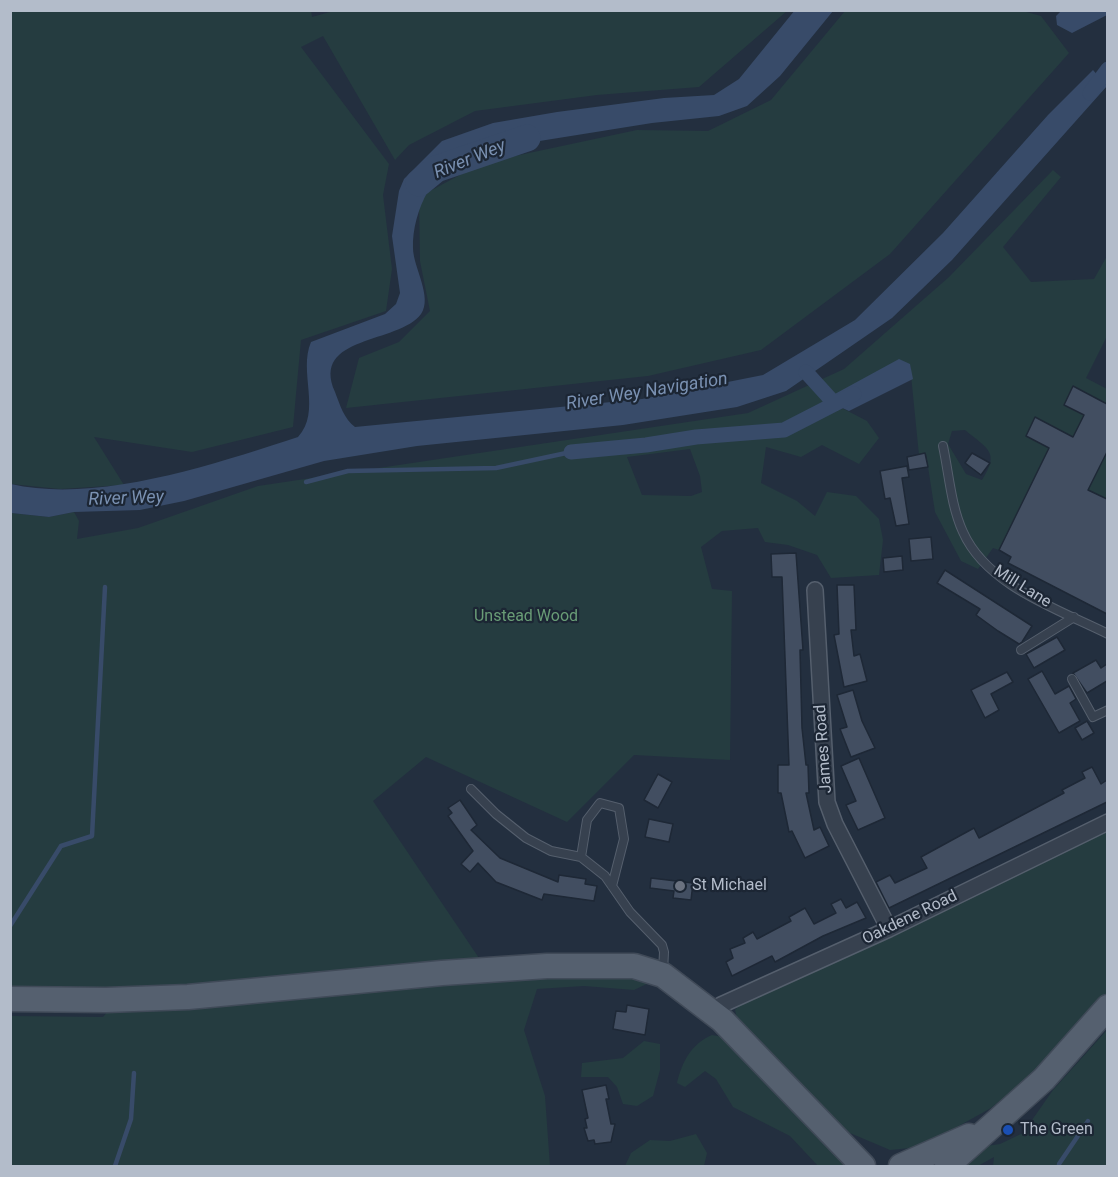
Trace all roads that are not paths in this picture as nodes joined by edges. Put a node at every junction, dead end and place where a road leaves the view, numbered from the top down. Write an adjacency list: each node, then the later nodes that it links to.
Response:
1 (943, 446): 3 (lane, Mill Lane)
2 (815, 590): 12 (street, James Road)
3 (1074, 617): 4 (lane, Mill Lane); 5 (lane)
4 (1107, 634)
5 (1021, 650)
6 (1072, 679): 7 (lane)
7 (1107, 710)
8 (471, 789): 10 (lane)
9 (1107, 822): 12 (street, Oakdene Road)
10 (581, 857): 11 (lane); 11 (lane)
11 (612, 886): 13 (lane)
12 (889, 929): 16 (street, Oakdene Road)
13 (663, 975): 14 (main road); 16 (main road)
14 (10, 999)
15 (1107, 1007): 17 (main road)
16 (713, 1014): 18 (main road)
17 (991, 1127): 19 (main road); 21 (main road)
18 (843, 1145): 19 (main road); 20 (main road)
19 (905, 1166)
20 (863, 1167)
21 (947, 1167)

